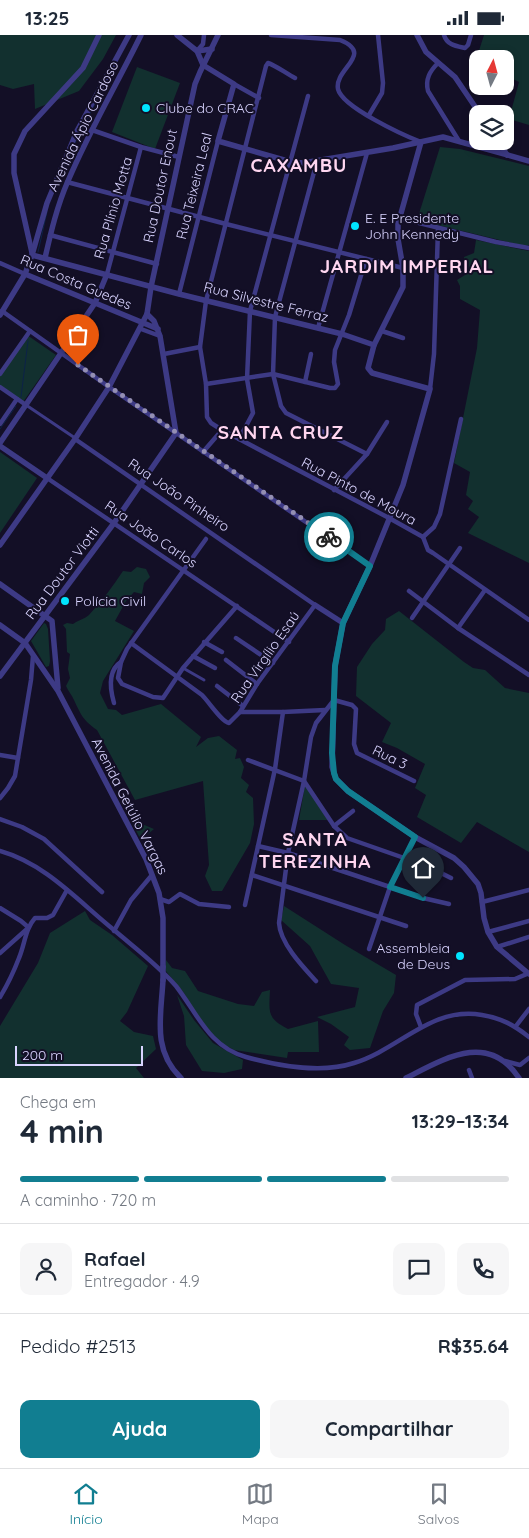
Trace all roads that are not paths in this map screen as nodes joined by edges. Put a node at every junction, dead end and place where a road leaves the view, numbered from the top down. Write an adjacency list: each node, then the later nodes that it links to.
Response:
1 (98, 35): 49 (street)
2 (129, 35): 49 (street, Avenida Ápio Cardoso)
3 (141, 35): 23 (street, Avenida Ápio Cardoso)
4 (177, 35): 13 (street)
5 (218, 35): 12 (street, Rua Doutor Enout)
6 (272, 35): 22 (street)
7 (378, 35): 22 (street)
8 (417, 35): 15 (street)
9 (471, 35): 11 (street)
10 (204, 37): 12 (street); 13 (street)
11 (445, 37)
12 (213, 47): 13 (street); 14 (street, Rua Doutor Enout)
13 (198, 53): 14 (street); 16 (street)
14 (208, 56): 16 (street, Rua Doutor Enout)
15 (438, 63): 21 (street); 25 (street)
16 (203, 65): 18 (street); 32 (street, Rua Doutor Enout)
17 (295, 79): 20 (street, Rua Pinto de Moura)
18 (234, 84): 20 (street); 24 (street, Rua Teixeira Leal)
19 (308, 97): 35 (street)
20 (259, 98): 28 (street, Rua Pinto de Moura)
21 (474, 105)
22 (369, 115): 26 (street)
23 (92, 131): 27 (street); 36 (street, Avenida Ápio Cardoso)
24 (218, 141): 28 (street); 39 (street, Rua Teixeira Leal)
25 (459, 141): 26 (street); 31 (street)
26 (422, 142): 30 (street); 40 (street)
27 (142, 147): 32 (street); 37 (street, Rua Plínio Motta)
28 (246, 149): 35 (street); 41 (street, Rua Pinto de Moura)
29 (504, 150): 31 (street)
30 (367, 153): 33 (street); 48 (street)
31 (507, 155): 34 (street)
32 (179, 157): 38 (street, Rua Doutor Enout)
33 (317, 161): 35 (street); 45 (street)
34 (529, 161)
35 (291, 162): 44 (street)
36 (67, 182): 37 (street); 43 (street, Avenida Ápio Cardoso)
37 (128, 198): 38 (street); 47 (street, Rua Plínio Motta)
38 (169, 209): 39 (street); 53 (street, Rua Doutor Enout)
39 (198, 217): 41 (street); 58 (street, Rua Teixeira Leal)
40 (399, 218): 42 (street); 54 (street)
41 (226, 224): 44 (street); 59 (street, Rua Pinto de Moura)
42 (438, 229): 46 (street); 85 (street)
43 (50, 235): 47 (street); 50 (street, Avenida Ápio Cardoso)
44 (271, 235): 45 (street); 61 (street)
45 (294, 241): 48 (street); 64 (street)
46 (529, 248)
47 (112, 252): 53 (street); 56 (street, Rua Plínio Motta)
48 (340, 253): 51 (street); 66 (street)
49 (32, 255): 50 (street, Rua Silvestre Ferraz); 55 (street, Avenida Ápio Cardoso)
50 (45, 258): 56 (street, Rua Silvestre Ferraz)
51 (366, 259): 54 (street); 70 (street)
52 (0, 263): 55 (street, Rua Costa Guedes)
53 (157, 264): 57 (street, Rua Doutor Enout)
54 (403, 268): 69 (street)
55 (25, 273): 60 (street, Rua Costa Guedes); 62 (street, Avenida Ápio Cardoso)
56 (107, 274): 57 (street, Rua Silvestre Ferraz); 60 (street)
57 (151, 287): 58 (street, Rua Silvestre Ferraz); 63 (street, Rua Doutor Enout)
58 (179, 294): 59 (street, Rua Silvestre Ferraz)
59 (206, 301): 61 (street, Rua Silvestre Ferraz); 74 (street, Rua Pinto de Moura)
60 (96, 303): 65 (street, Rua Costa Guedes); 75 (street)
61 (250, 311): 64 (street, Rua Silvestre Ferraz); 80 (street)
62 (1, 313): 68 (street)
63 (147, 314): 65 (street, Rua Doutor Enout); 67 (street)
64 (274, 317): 66 (street, Rua Silvestre Ferraz); 79 (street)
65 (142, 326): 67 (street, Rua Costa Guedes); 71 (street); 84 (street, Rua Doutor Enout)
66 (318, 328): 70 (street, Rua Silvestre Ferraz)
67 (158, 329): 71 (street)
68 (30, 331): 75 (street); 78 (street)
69 (382, 331): 72 (street); 73 (street)
70 (342, 334): 73 (street, Rua Silvestre Ferraz); 81 (street)
71 (160, 336): 76 (street)
72 (403, 338)
73 (374, 345): 85 (street)
74 (200, 347): 76 (street); 82 (street, Rua Pinto de Moura)
75 (62, 353): 84 (street); 87 (street)
76 (164, 354): 92 (street)
77 (311, 354): 81 (street)
78 (0, 374)
79 (273, 374): 80 (street); 81 (street); 97 (street)
80 (247, 379): 82 (street); 94 (street)
81 (305, 382)
82 (206, 385): 91 (street, Rua Pinto de Moura)
83 (0, 387): 86 (street, Rua João Pinheiro)
84 (109, 387): 92 (street); 93 (street, Rua Doutor Enout)
85 (430, 389): 101 (street)
86 (17, 399): 87 (street, Rua João Pinheiro); 90 (street)
87 (26, 405): 93 (street, Rua João Pinheiro); 95 (street)
88 (461, 419): 103 (street)
89 (387, 422): 97 (street)
90 (0, 424)
91 (222, 430): 94 (street, Rua Pinto de Moura); 96 (street)
92 (176, 433): 96 (street); 99 (street, Rua Doutor Viotti)
93 (75, 439): 98 (street, Rua Doutor Enout); 99 (street, Rua João Pinheiro)
94 (239, 439): 100 (street, Rua Pinto de Moura)
95 (0, 445): 98 (street, Rua João Carlos)
96 (203, 451): 108 (street)
97 (367, 454): 100 (street)
98 (47, 478): 102 (street, Rua João Carlos); 105 (street, Rua Doutor Enout)
99 (141, 484): 102 (street, Rua Doutor Viotti); 114 (street, Rua João Pinheiro)
100 (334, 489): 101 (street, Rua Pinto de Moura)
101 (389, 518): 103 (street, Rua Pinto de Moura); 108 (street)
102 (114, 523): 109 (street, Rua João Carlos); 116 (street, Rua Doutor Viotti)
103 (422, 537): 107 (street)
104 (206, 539): 109 (street)
105 (0, 545)
106 (460, 548): 107 (street)
107 (449, 565): 111 (street); 113 (street)
108 (370, 566): 121 (street)
109 (183, 570): 115 (street, Rua João Carlos); 128 (street)
110 (0, 584): 117 (street)
111 (485, 590): 119 (street); 123 (street)
112 (409, 591): 113 (street)
113 (422, 603): 118 (street); 123 (street)
114 (316, 605): 121 (street, Rua João Pinheiro); 125 (street, Rua Virgílio Esaú)
115 (237, 606): 125 (street, Rua João Carlos); 126 (street)
116 (50, 609): 117 (street, Rua Doutor Viotti); 120 (street)
117 (45, 615): 120 (street); 127 (street, Rua Doutor Viotti)
118 (412, 617)
119 (529, 620)
120 (52, 621): 136 (street)
121 (343, 623): 146 (street)
122 (0, 625): 127 (street, Avenida Getúlio Vargas)
123 (458, 628): 139 (street)
124 (236, 638): 134 (street)
125 (289, 641): 134 (street, Rua Virgílio Esaú)
126 (204, 642): 129 (street); 131 (street)
127 (25, 643): 130 (street, Avenida Getúlio Vargas); 140 (street, Rua Doutor Viotti)
128 (131, 643): 133 (street); 141 (street)
129 (222, 652)
130 (33, 653): 138 (street, Avenida Getúlio Vargas); 153 (street)
131 (193, 655): 135 (street); 137 (street)
132 (226, 660): 143 (street)
133 (121, 662): 141 (street); 147 (street)
134 (273, 663): 143 (street, Rua Virgílio Esaú)
135 (183, 667): 141 (street); 142 (street)
136 (56, 668): 138 (street); 145 (street)
137 (214, 668)
138 (45, 672): 145 (street, Avenida Getúlio Vargas)
139 (529, 675)
140 (0, 676)
141 (177, 677): 150 (street, Rua Virgílio Esaú)
142 (204, 681)
143 (257, 684): 148 (street, Rua Virgílio Esaú)
144 (217, 686): 148 (street)
145 (58, 691): 167 (street, Avenida Getúlio Vargas)
146 (334, 700): 149 (street); 157 (street, Rua 3); 162 (street)
147 (114, 703)
148 (243, 707): 150 (street, Rua Virgílio Esaú)
149 (325, 710): 151 (street); 156 (street)
150 (240, 712): 151 (street)
151 (284, 712): 155 (street)
152 (0, 755): 153 (street)
153 (18, 758): 158 (street)
154 (248, 760): 155 (street)
155 (275, 769): 156 (street); 163 (street)
156 (304, 781): 161 (street); 165 (street)
157 (414, 781)
158 (0, 798)
159 (353, 811): 161 (street)
160 (0, 819): 174 (street)
161 (334, 826): 166 (street)
162 (415, 837): 166 (street); 176 (street)
163 (258, 846): 165 (street); 168 (street)
164 (0, 851): 173 (street)
165 (288, 853): 170 (street); 171 (street)
166 (404, 860): 169 (street); 171 (street)
167 (152, 875): 175 (street, Avenida Getúlio Vargas); 185 (street)
168 (252, 875): 170 (street); 178 (street)
169 (451, 878)
170 (283, 885): 181 (street); 192 (street)
171 (390, 887): 177 (street); 181 (street)
172 (529, 890): 176 (street)
173 (67, 891): 184 (street); 185 (street)
174 (102, 892)
175 (160, 899): 179 (street); 205 (street, Avenida Getúlio Vargas, bridge)
176 (482, 902): 186 (street)
177 (449, 904)
178 (245, 905)
179 (229, 907)
180 (0, 908): 184 (street)
181 (379, 918): 183 (street); 189 (street)
182 (529, 921): 186 (street)
183 (406, 926)
184 (27, 928): 190 (street); 194 (street)
185 (114, 931): 198 (street)
186 (488, 932): 188 (street)
187 (529, 937): 188 (street)
188 (497, 947): 191 (street)
189 (370, 949)
190 (0, 953)
191 (529, 974): 198 (street)
192 (316, 981)
193 (0, 984): 194 (street)
194 (6, 986): 195 (street)
195 (0, 997)
196 (529, 1009): 197 (street)
197 (516, 1026): 198 (street); 199 (street)
198 (421, 1027)
199 (529, 1037)
200 (529, 1058): 202 (street)
201 (505, 1061): 202 (street); 204 (street); 206 (street)
202 (520, 1065): 204 (street)
203 (469, 1069): 207 (street)
204 (519, 1077)
205 (181, 1078)
206 (406, 1078)
207 (472, 1078)

